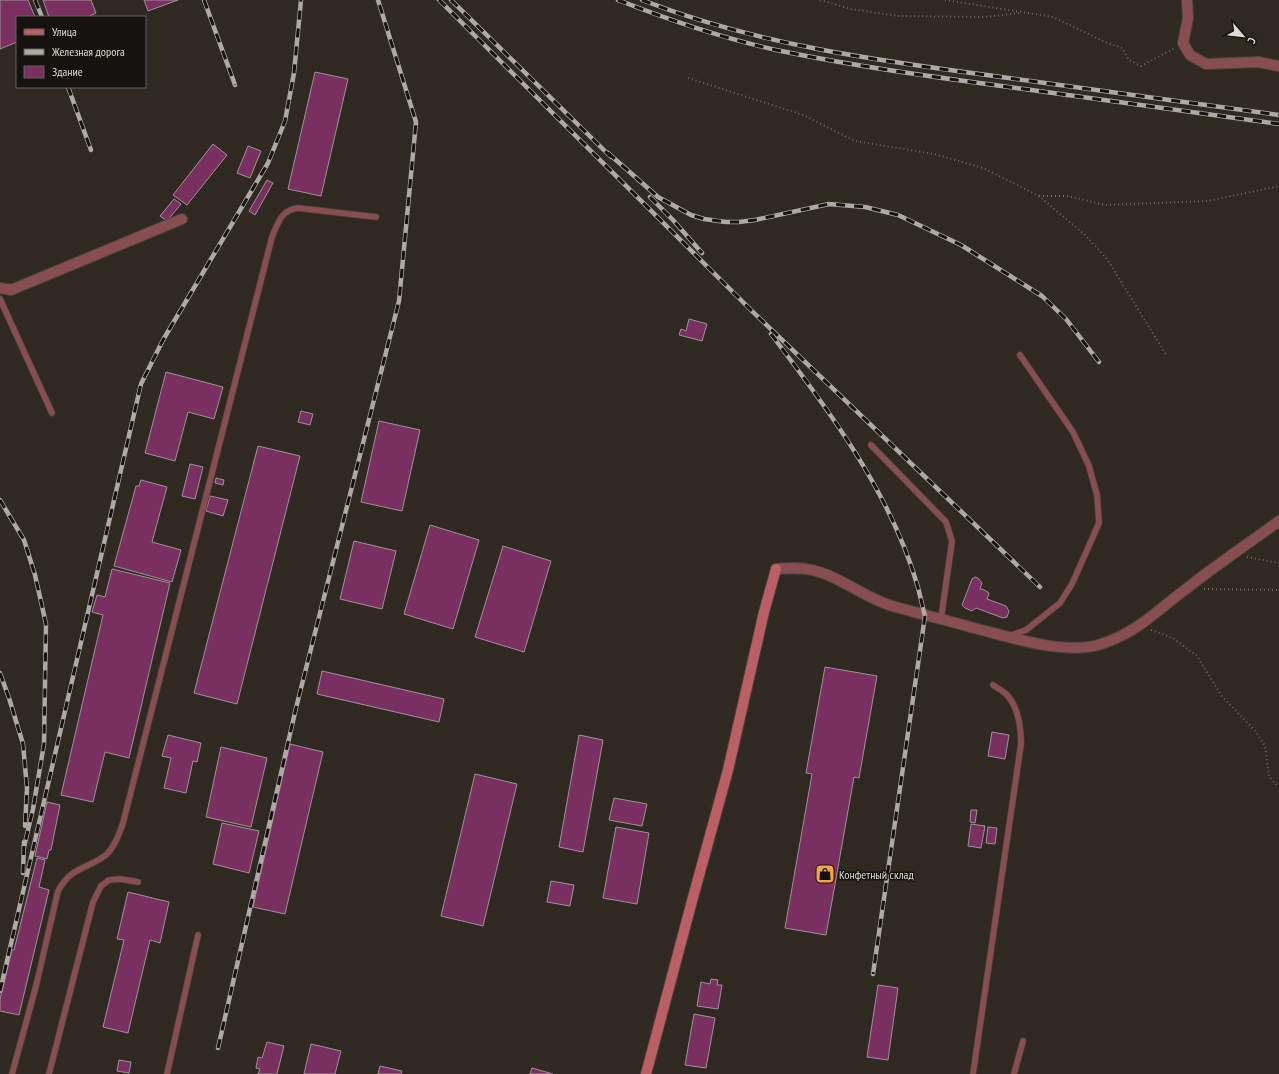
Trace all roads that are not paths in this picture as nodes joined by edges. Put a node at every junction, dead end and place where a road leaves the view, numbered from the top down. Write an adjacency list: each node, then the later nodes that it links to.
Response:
1 (1187, 0): 2 (street)
2 (1279, 66)
3 (376, 217): 17 (lane)
4 (182, 219): 5 (street)
5 (0, 288)
6 (0, 299): 8 (lane)
7 (1020, 355): 12 (lane)
8 (52, 413)
9 (871, 445): 11 (lane)
10 (1279, 521): 12 (street)
11 (941, 619): 12 (street); 20 (street)
12 (1009, 636)
13 (993, 685): 21 (lane)
14 (138, 882): 18 (lane)
15 (198, 935): 19 (lane)
16 (1023, 1041): 22 (lane)
17 (12, 1074)
18 (49, 1074)
19 (167, 1074)
20 (646, 1074)
21 (974, 1074)
22 (1014, 1074)

